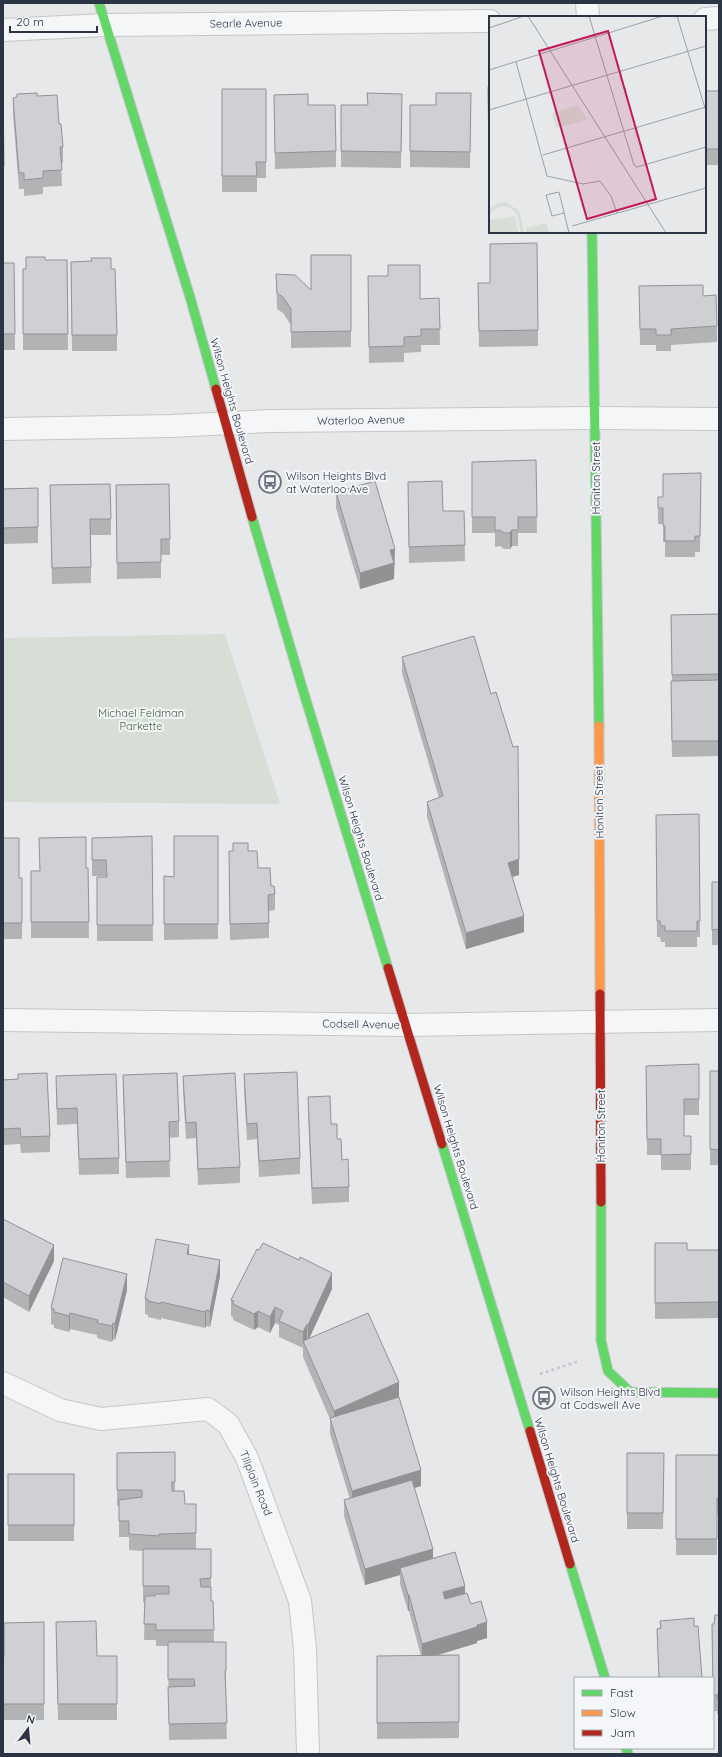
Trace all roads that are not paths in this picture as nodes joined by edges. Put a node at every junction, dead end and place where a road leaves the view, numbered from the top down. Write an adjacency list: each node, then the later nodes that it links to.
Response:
1 (99, 3): 7 (street, Wilson Heights Boulevard)
2 (587, 3): 3 (street)
3 (588, 16)
4 (719, 18): 5 (street)
5 (706, 19)
6 (489, 21): 7 (street, Searle Avenue)
7 (105, 25): 8 (street, Searle Avenue); 12 (street, Wilson Heights Boulevard)
8 (3, 30)
9 (592, 233): 10 (street, Honiton Street)
10 (596, 418): 11 (street, Waterloo Avenue); 12 (street, Waterloo Avenue); 16 (street, Honiton Street)
11 (719, 419)
12 (226, 423): 13 (street, Waterloo Avenue); 17 (street, Wilson Heights Boulevard)
13 (3, 429)
14 (3, 1020): 17 (street, Codsell Avenue)
15 (719, 1020): 16 (street, Codsell Avenue)
16 (601, 1022): 17 (street, Codsell Avenue); 19 (street, Honiton Street)
17 (406, 1025): 20 (street, Wilson Heights Boulevard)
18 (3, 1384): 21 (street, Tillplain Road)
19 (719, 1393)
20 (605, 1677)
21 (308, 1754)

